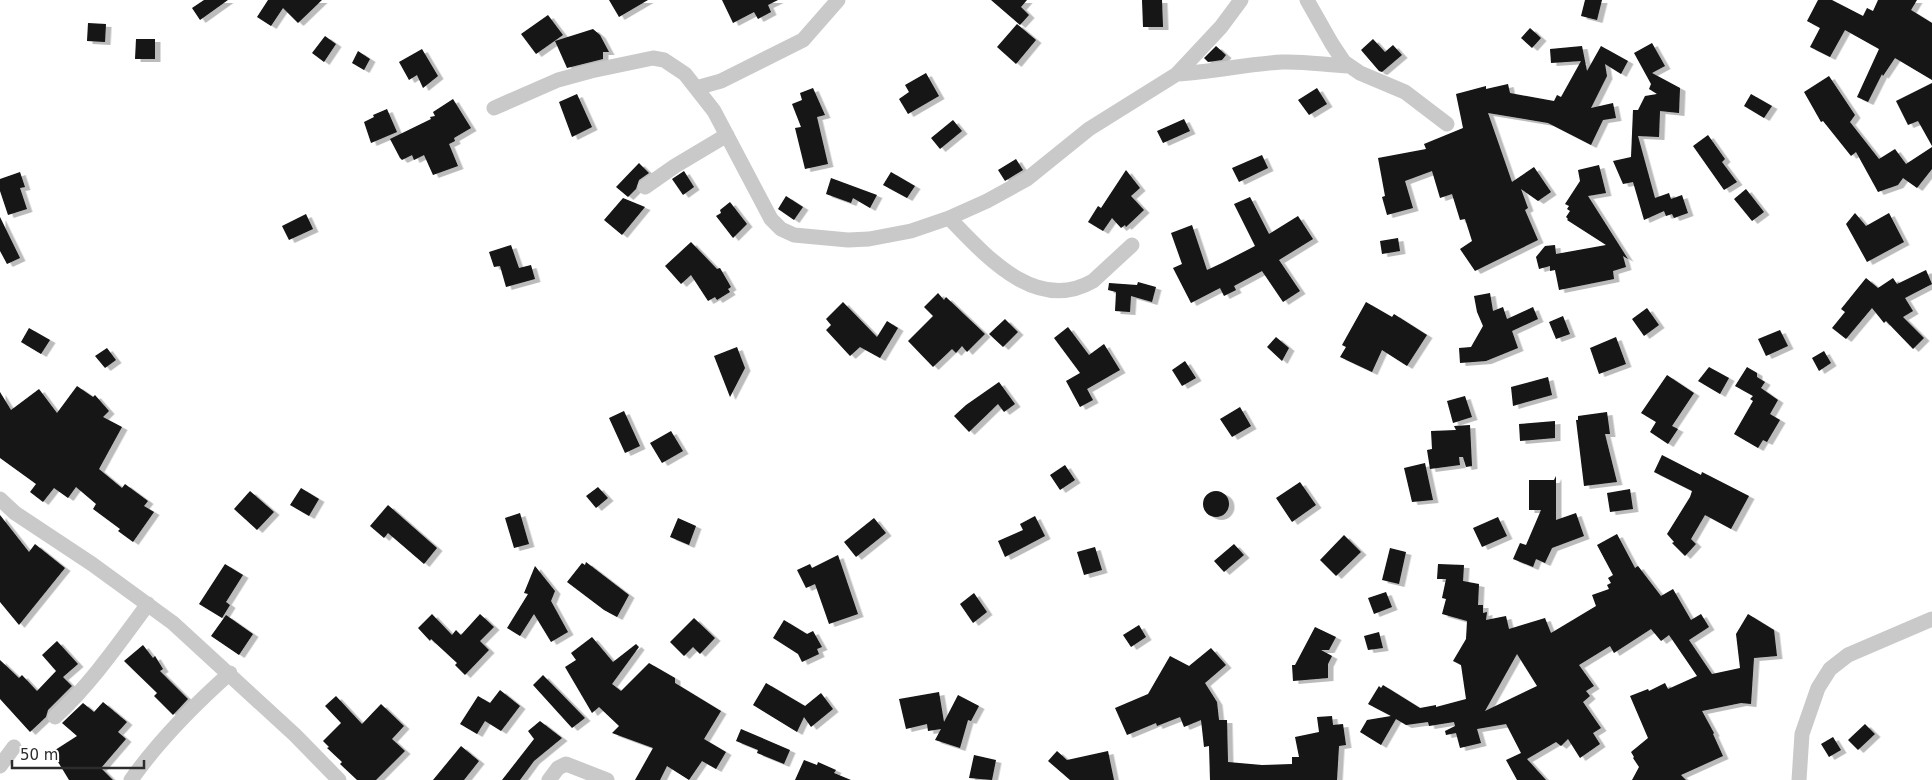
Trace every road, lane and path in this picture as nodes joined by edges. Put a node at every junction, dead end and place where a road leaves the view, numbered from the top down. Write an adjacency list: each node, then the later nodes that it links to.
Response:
1 (838, 0): 6 (street)
2 (1241, 0): 5 (street)
3 (1307, 0): 4 (street)
4 (1348, 66): 5 (street); 10 (street)
5 (1177, 74): 13 (street)
6 (721, 81): 7 (street); 9 (street)
7 (696, 88): 8 (street); 9 (street)
8 (494, 108)
9 (714, 111): 11 (street)
10 (1447, 124)
11 (727, 135): 12 (street); 13 (street)
12 (645, 187)
13 (949, 218): 14 (street)
14 (1132, 244)
15 (0, 499): 16 (street)
16 (148, 604): 18 (street); 19 (street)
17 (1932, 619): 26 (street)
18 (230, 673): 22 (street); 23 (street)
19 (55, 717)
20 (14, 746): 21 (street)
21 (0, 766)
22 (131, 780)
23 (339, 780)
24 (549, 780): 25 (street)
25 (607, 780)
26 (1799, 780)

